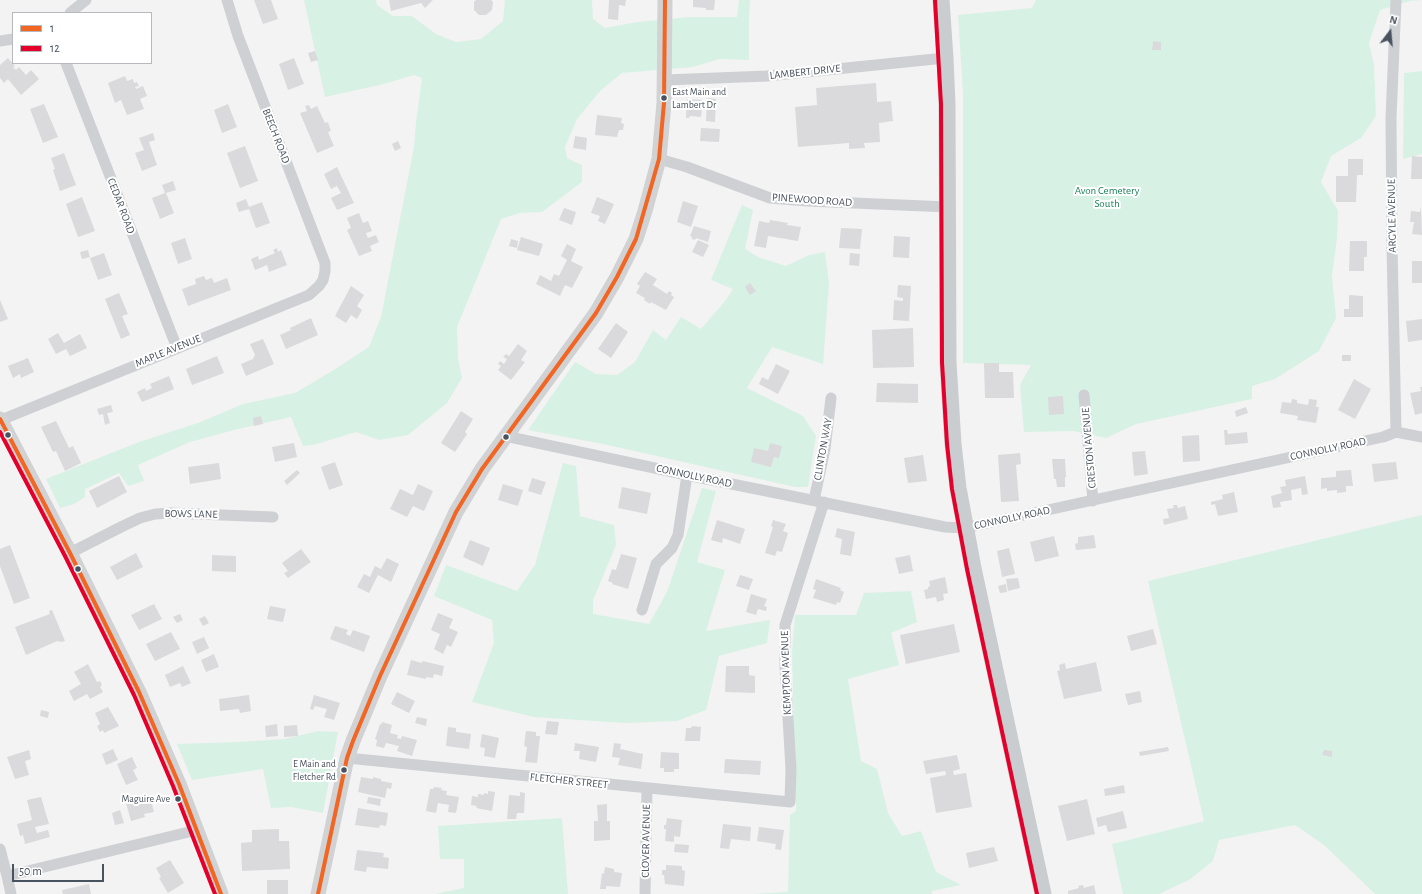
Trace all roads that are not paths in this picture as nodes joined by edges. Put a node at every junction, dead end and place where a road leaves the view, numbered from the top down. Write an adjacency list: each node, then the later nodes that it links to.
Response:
1 (86, 0): 6 (street)
2 (227, 0): 14 (street, BEECH ROAD)
3 (666, 0): 11 (main road)
4 (941, 0): 9 (main road)
5 (1396, 0): 19 (street, ARGYLE AVENUE)
6 (71, 12)
7 (12, 39): 8 (street)
8 (0, 41)
9 (945, 58): 11 (street, LAMBERT DRIVE); 13 (main road)
10 (66, 64): 15 (street, CEDAR ROAD)
11 (665, 80): 12 (main road)
12 (659, 159): 13 (street, PINEWOOD ROAD); 20 (main road)
13 (948, 207): 26 (main road)
14 (325, 271): 15 (street, MAPLE AVENUE)
15 (177, 348): 18 (street, MAPLE AVENUE)
16 (1084, 395): 24 (street, CRESTON AVENUE)
17 (831, 398): 23 (street, CLINTON WAY)
18 (0, 420): 27 (main road)
19 (1396, 432): 21 (street, CONNOLLY ROAD); 24 (street, CONNOLLY ROAD)
20 (505, 436): 22 (street, CONNOLLY ROAD); 29 (main road)
21 (1422, 437)
22 (687, 475): 23 (street, CONNOLLY ROAD); 28 (street)
23 (819, 501): 26 (street, CONNOLLY ROAD); 31 (street, KEMPTON AVENUE)
24 (1093, 501): 26 (street, CONNOLLY ROAD)
25 (273, 517): 27 (street, BOWS LANE)
26 (965, 528): 39 (main road)
27 (70, 553): 32 (main road)
28 (642, 610)
29 (347, 758): 30 (street, FLETCHER STREET); 37 (main road)
30 (647, 789): 31 (street, FLETCHER STREET); 38 (street, CLOVER AVENUE)
31 (790, 802)
32 (197, 830): 34 (street); 36 (main road)
33 (0, 850): 34 (street)
34 (7, 876): 35 (street)
35 (11, 894)
36 (221, 894)
37 (318, 894)
38 (645, 894)
39 (1043, 894)

